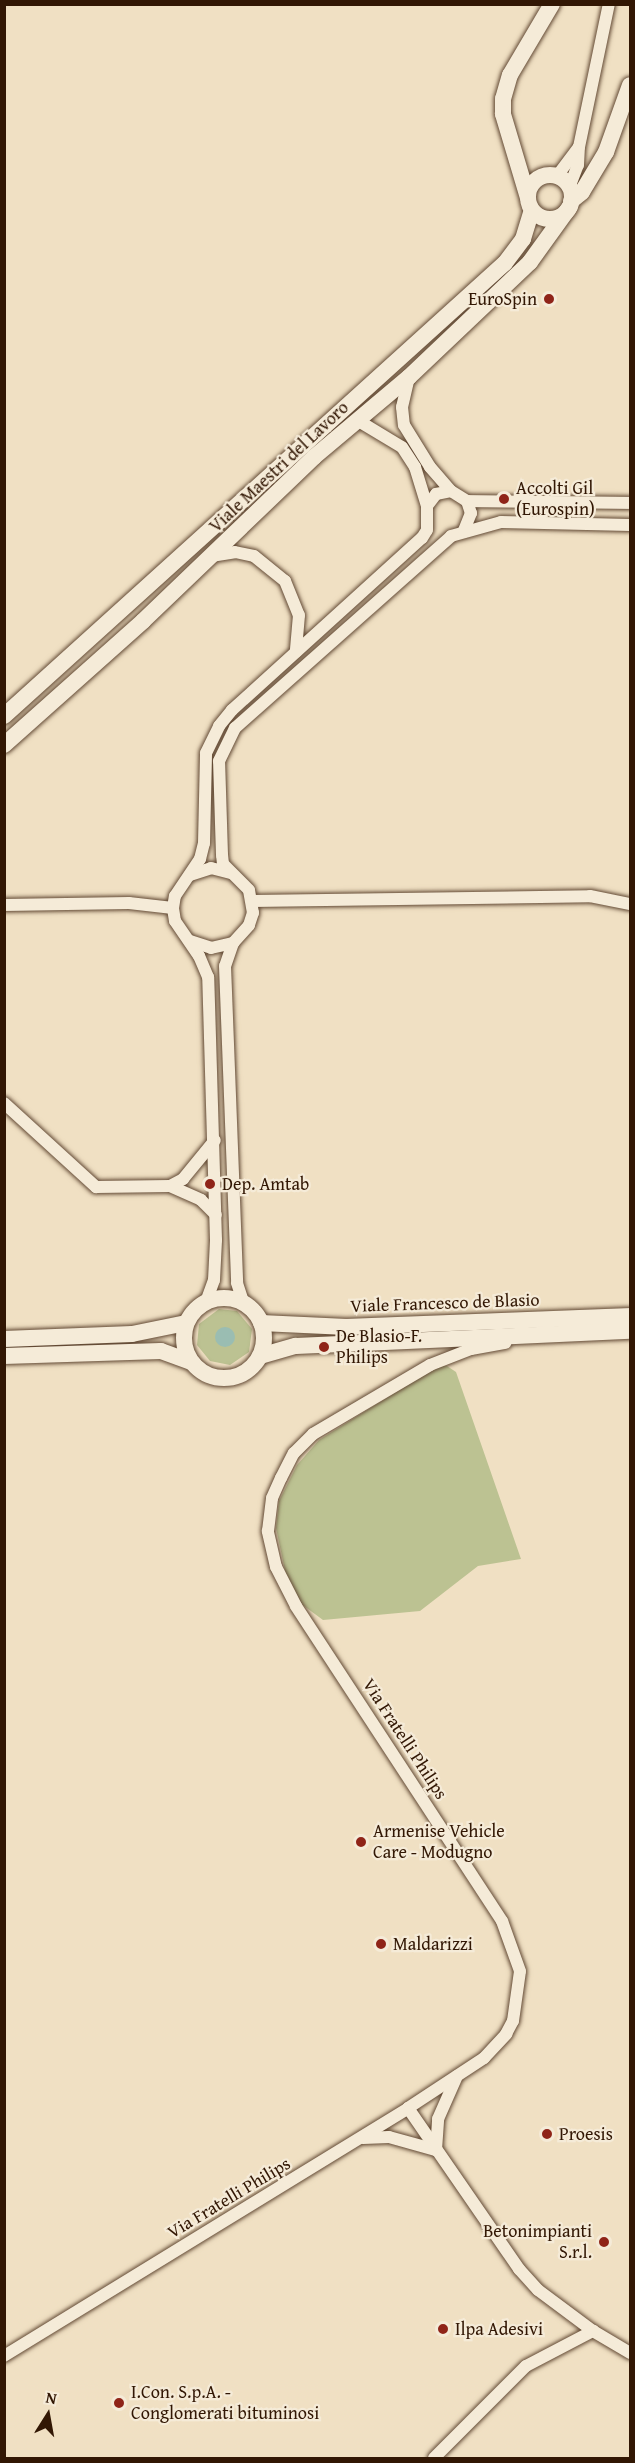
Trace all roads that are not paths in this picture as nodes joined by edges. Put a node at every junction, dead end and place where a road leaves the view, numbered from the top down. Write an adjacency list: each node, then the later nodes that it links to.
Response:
1 (552, 4): 7 (street)
2 (609, 4): 4 (street)
3 (630, 85): 6 (street, Viale Maestri del Lavoro)
4 (579, 147): 5 (street); 6 (street)
5 (557, 176): 6 (street); 7 (street)
6 (570, 199): 7 (street); 8 (street, Viale Maestri del Lavoro)
7 (530, 204): 20 (street, Viale Maestri del Lavoro)
8 (409, 377): 9 (street, Viale Maestri del Lavoro); 10 (street)
9 (357, 420): 13 (street); 18 (street, Viale Maestri del Lavoro)
10 (451, 491): 11 (street); 13 (street)
11 (467, 501): 12 (street); 16 (street)
12 (630, 503)
13 (427, 506): 14 (street)
14 (426, 520): 17 (street); 19 (street)
15 (630, 525): 16 (street)
16 (464, 530): 17 (street)
17 (451, 536): 22 (street)
18 (210, 556): 19 (street); 21 (street, Viale Maestri del Lavoro)
19 (296, 652): 23 (street)
20 (4, 716)
21 (4, 745)
22 (232, 873): 23 (street); 24 (street)
23 (190, 875): 27 (street)
24 (252, 901): 25 (street); 29 (street)
25 (630, 904)
26 (4, 905): 27 (street)
27 (173, 909): 28 (street)
28 (190, 941): 29 (street); 31 (street)
29 (233, 943): 35 (street)
30 (4, 1103): 32 (street)
31 (214, 1140): 32 (street); 33 (street)
32 (170, 1185): 33 (street)
33 (216, 1215): 34 (street)
34 (206, 1302): 35 (street); 37 (street)
35 (243, 1302): 38 (street)
36 (630, 1316): 38 (street, Viale Francesco de Blasio)
37 (186, 1323): 41 (street); 44 (street)
38 (261, 1323): 43 (street)
39 (630, 1331): 40 (street, Viale Francesco de Blasio)
40 (561, 1334): 43 (street, Viale Francesco de Blasio); 45 (street, Via Fratelli Philips)
41 (4, 1339)
42 (4, 1356): 44 (street)
43 (260, 1356): 44 (street)
44 (191, 1362)
45 (458, 2075): 46 (street, Via Fratelli Philips); 48 (street)
46 (408, 2108): 47 (street, Via Fratelli Philips); 48 (street)
47 (362, 2138): 48 (street); 51 (street, Via Fratelli Philips)
48 (436, 2150): 49 (street)
49 (593, 2331): 50 (street); 52 (street)
50 (630, 2354)
51 (4, 2356)
52 (434, 2458)

